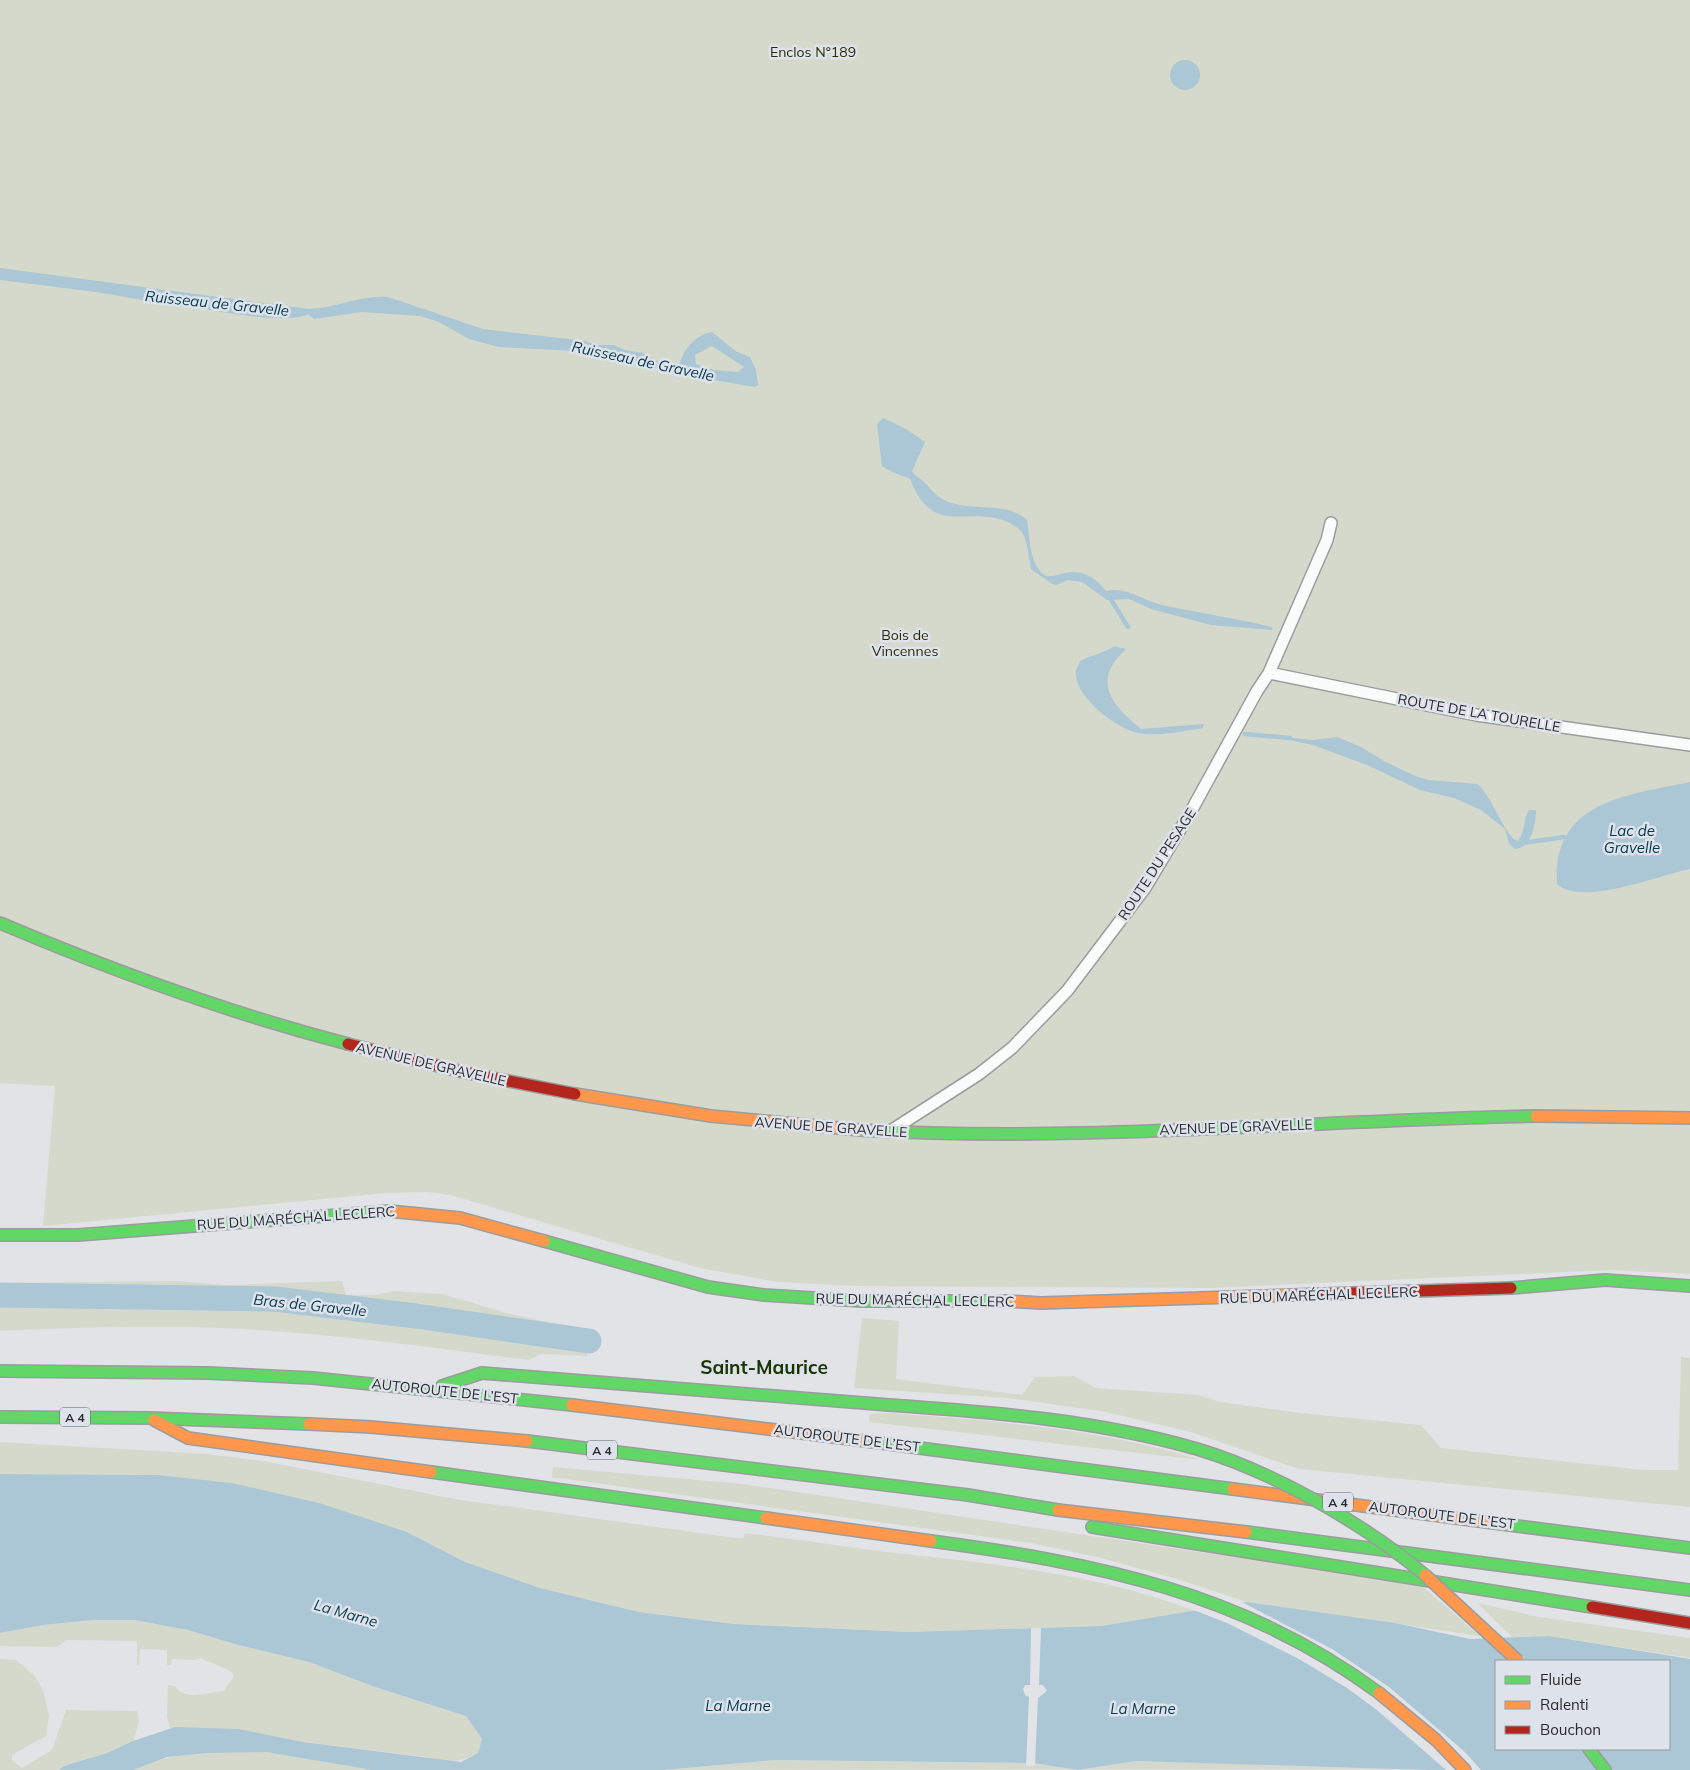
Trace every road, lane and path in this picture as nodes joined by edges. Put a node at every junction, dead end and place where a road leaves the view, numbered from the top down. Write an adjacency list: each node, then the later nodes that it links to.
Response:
1 (1331, 523): 2 (street, ROUTE DU PESAGE)
2 (1269, 673): 3 (street, ROUTE DE LA TOURELLE); 6 (street, ROUTE DU PESAGE)
3 (1690, 745)
4 (0, 924): 6 (main road, AVENUE DE GRAVELLE)
5 (1690, 1118): 6 (main road, AVENUE DE GRAVELLE)
6 (889, 1132)
7 (0, 1235): 8 (main road, RUE DU MARÉCHAL LECLERC)
8 (1690, 1286)
9 (0, 1371): 10 (main road, AUTOROUTE DE L’EST / A 4)
10 (435, 1389): 15 (main road, AUTOROUTE DE L’EST / A 4); 19 (main road, bridge)
11 (0, 1417): 12 (main road, A 4)
12 (150, 1418): 13 (main road, A 4); 21 (main road)
13 (1052, 1509): 17 (main road, A 4); 18 (main road)
14 (1690, 1536): 15 (main road)
15 (1654, 1542): 16 (main road, AUTOROUTE DE L’EST / A 4)
16 (1690, 1548)
17 (1690, 1590)
18 (1690, 1623)
19 (1517, 1660)
20 (1591, 1750): 22 (main road)
21 (1465, 1770)
22 (1605, 1770)

